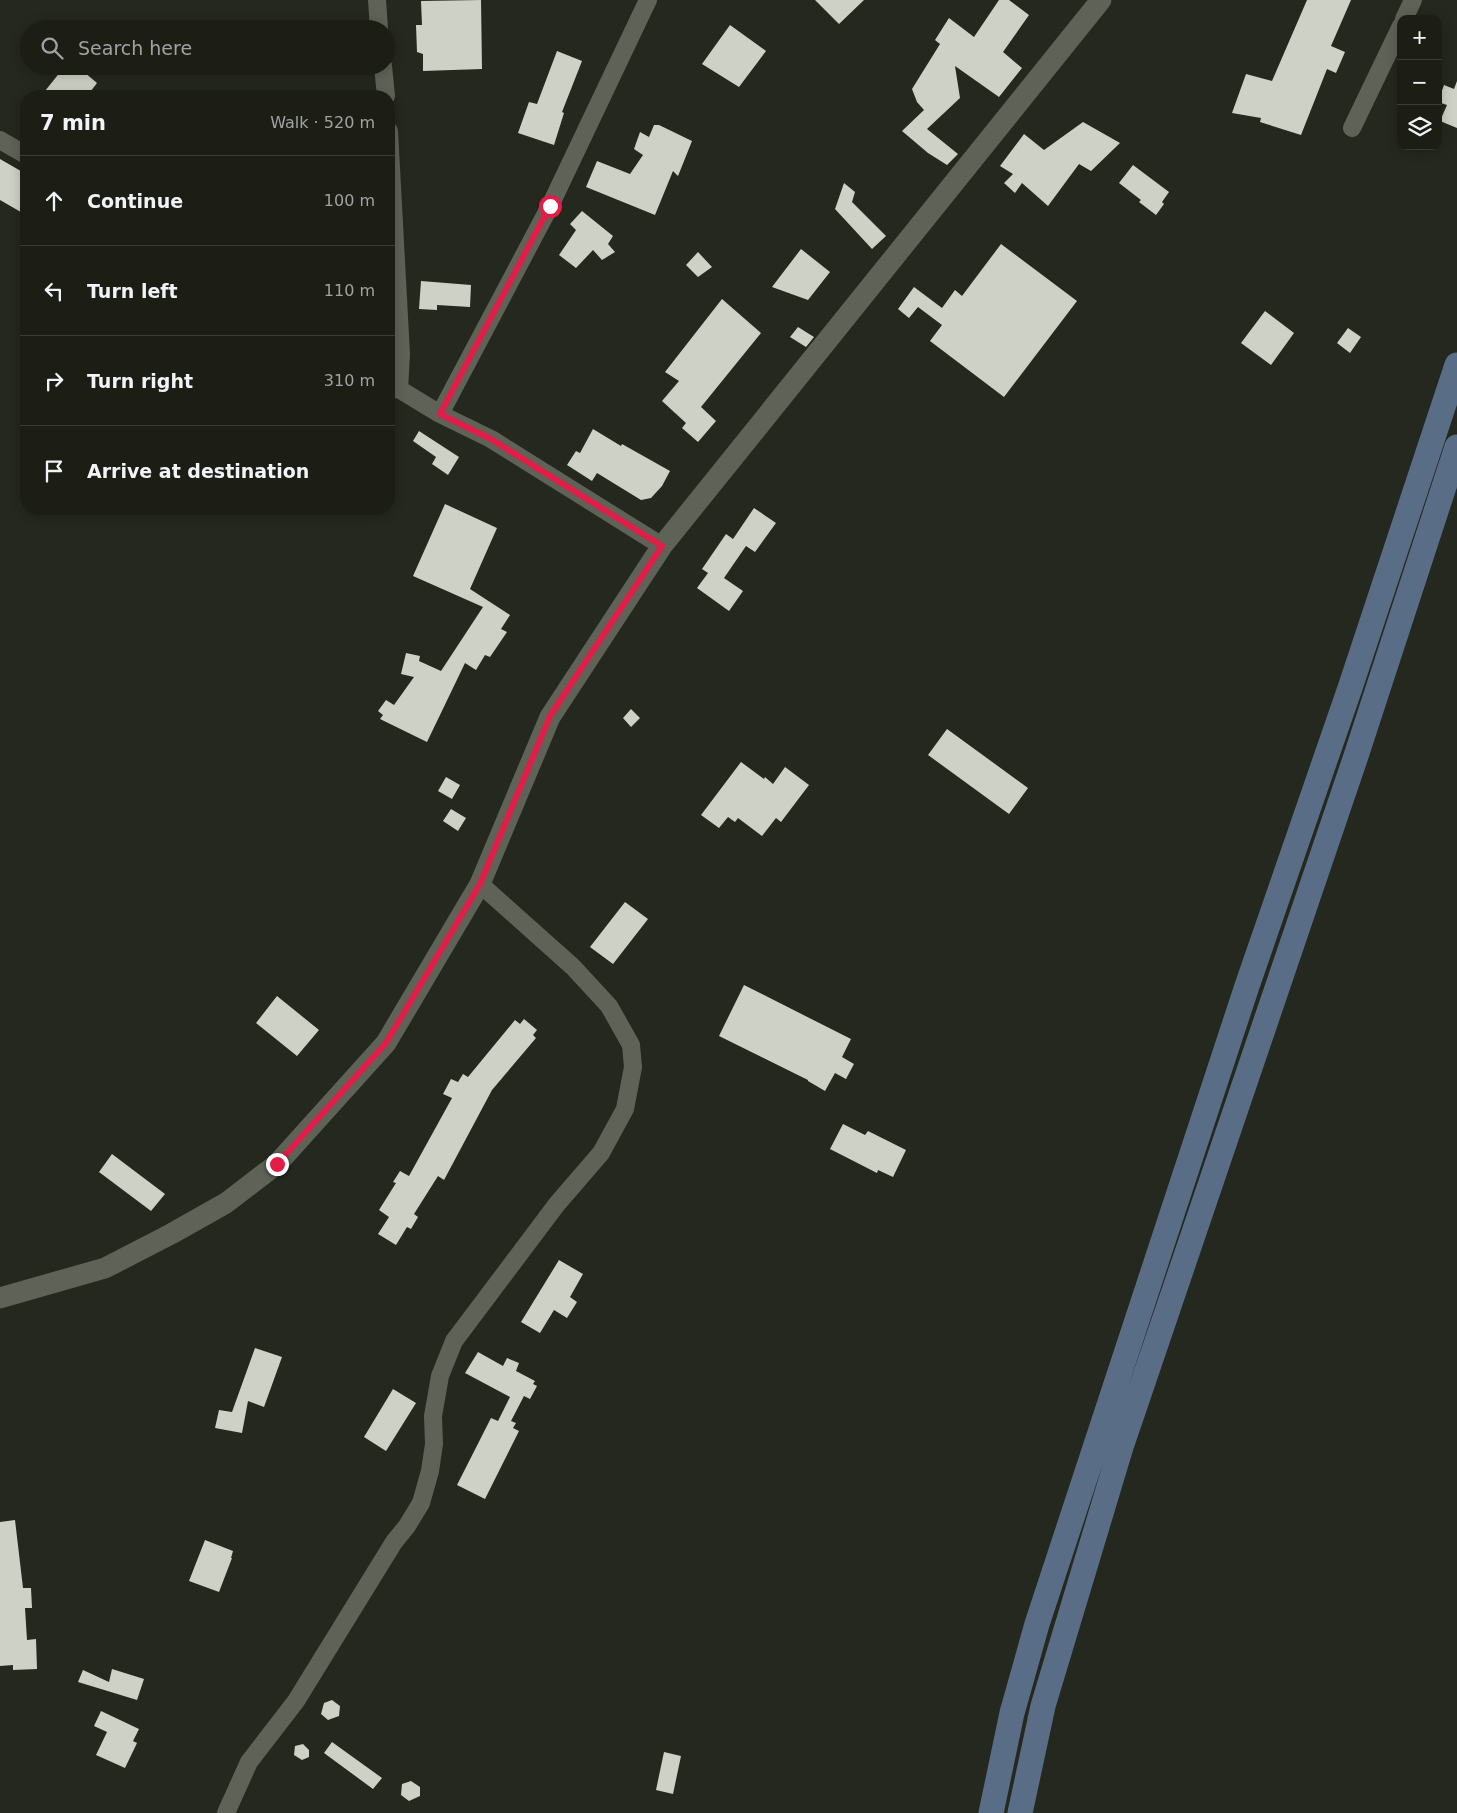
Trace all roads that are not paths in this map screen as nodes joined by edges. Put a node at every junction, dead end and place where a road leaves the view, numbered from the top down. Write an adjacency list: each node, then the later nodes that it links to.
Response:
1 (377, 0): 6 (street)
2 (648, 0): 17 (street)
3 (1101, 0): 19 (street)
4 (1413, 0): 5 (street)
5 (1406, 15)
6 (379, 20)
7 (1397, 34): 10 (street)
8 (384, 75): 9 (street)
9 (385, 90)
10 (1352, 128)
11 (0, 140): 12 (street)
12 (20, 152)
13 (395, 242): 15 (street)
14 (1457, 365): 23 (main road)
15 (395, 381)
16 (395, 387): 17 (street)
17 (440, 414): 19 (street)
18 (1457, 447): 24 (main road)
19 (662, 546): 20 (street)
20 (480, 884): 21 (street); 22 (street)
21 (0, 1298)
22 (226, 1813)
23 (991, 1813)
24 (1020, 1813)

